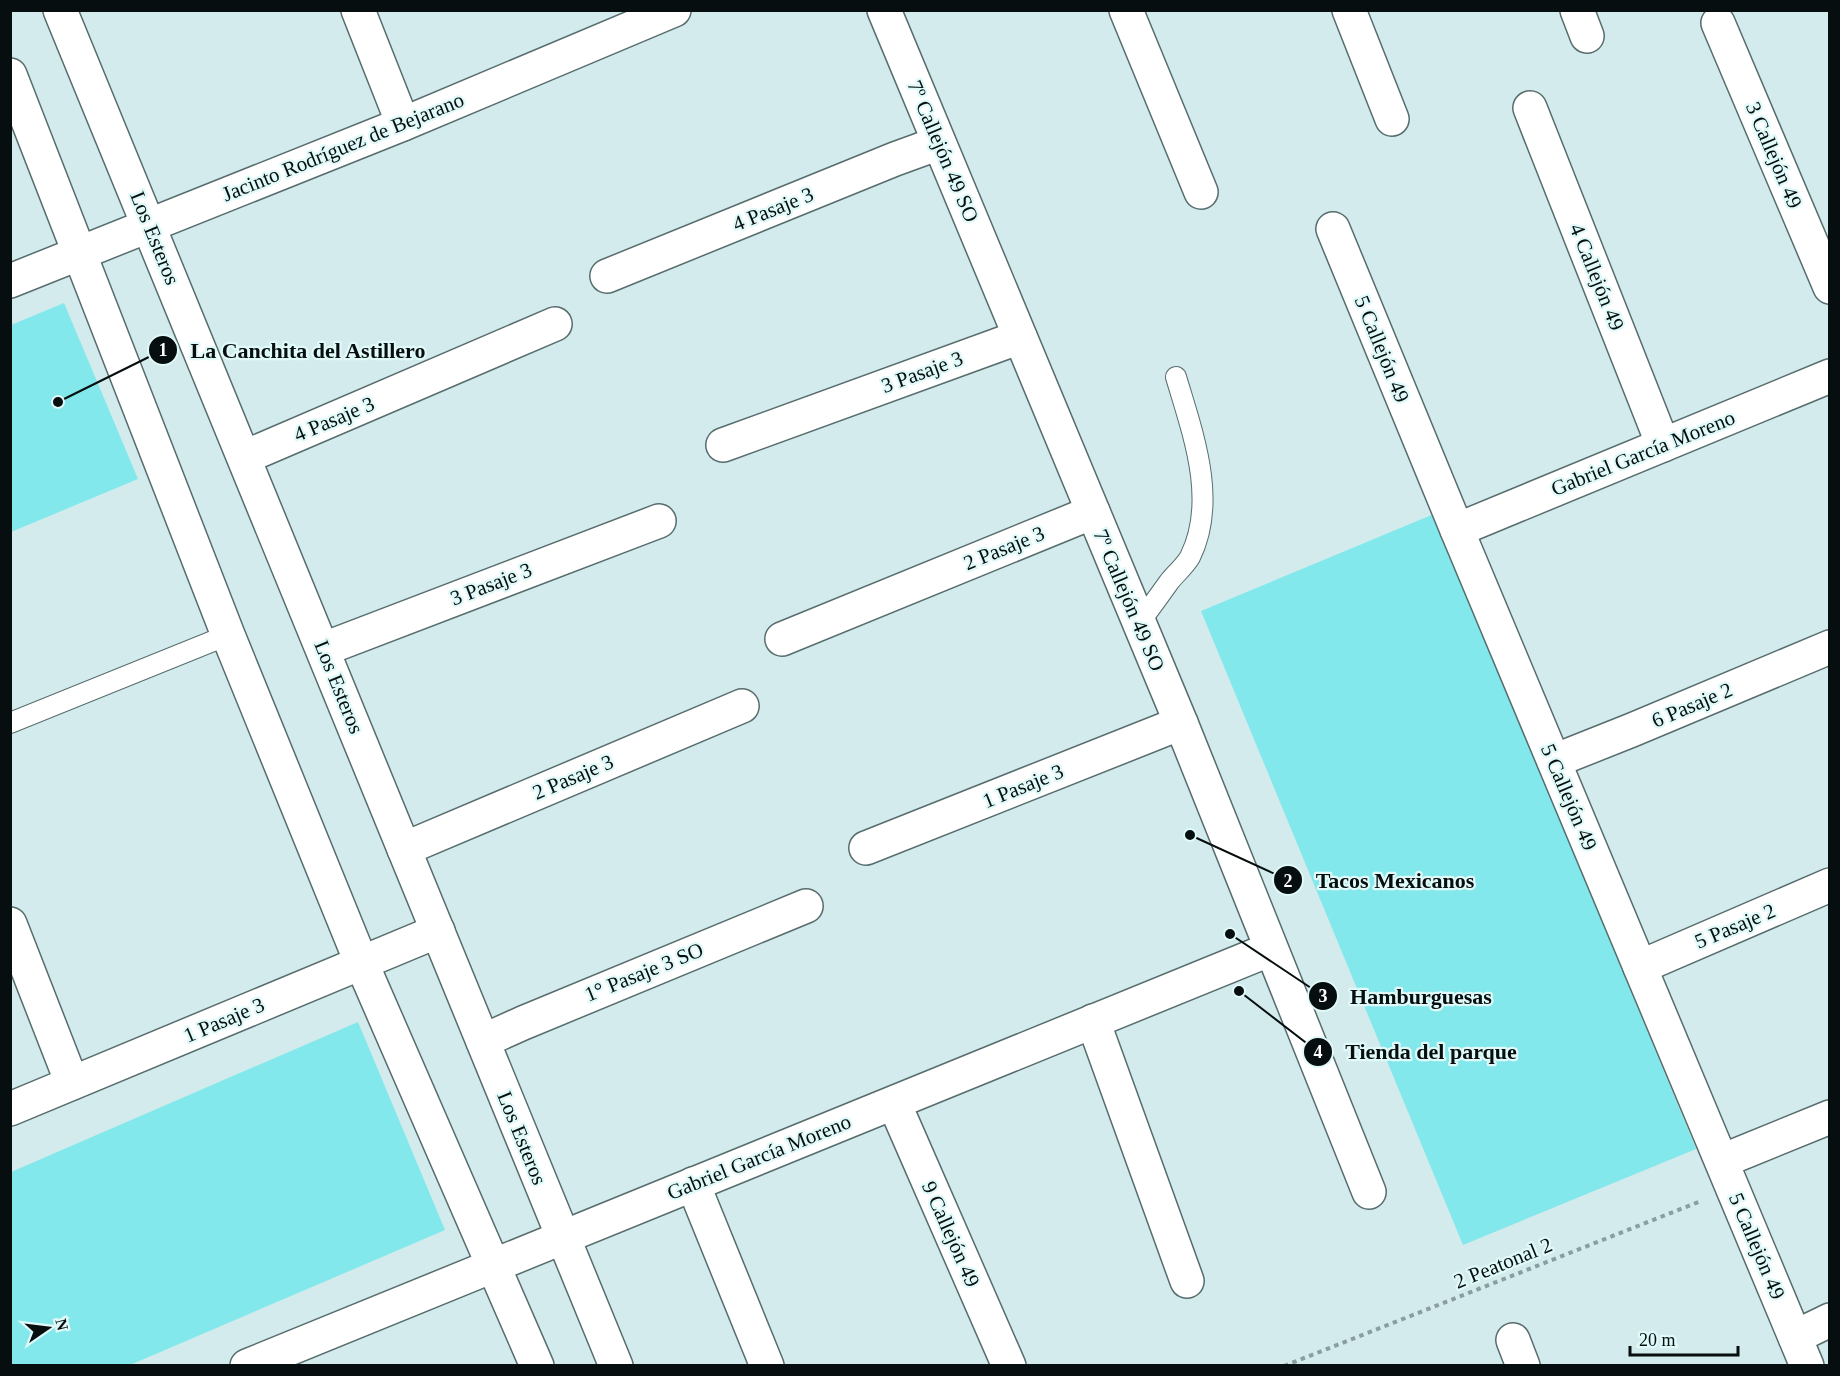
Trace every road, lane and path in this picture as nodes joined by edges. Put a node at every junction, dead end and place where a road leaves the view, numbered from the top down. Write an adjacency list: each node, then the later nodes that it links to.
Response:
1 (60, 10): 14 (street, Los Esteros)
2 (358, 10): 11 (street)
3 (674, 10): 11 (street, Jacinto Rodríguez de Bejarano)
4 (884, 10): 12 (street, 7º Callejón 49 SO)
5 (1126, 10): 13 (street)
6 (1349, 10): 10 (street)
7 (1718, 23): 19 (street, 3 Callejón 49)
8 (10, 75): 16 (street)
9 (1530, 108): 25 (street, 4 Callejón 49)
10 (1392, 119)
11 (403, 124): 14 (street, Jacinto Rodríguez de Bejarano)
12 (939, 144): 17 (street, 4 Pasaje 3); 21 (street, 7º Callejón 49 SO)
13 (1201, 192)
14 (149, 225): 16 (street, Jacinto Rodríguez de Bejarano); 26 (street, Los Esteros)
15 (1333, 229): 29 (street, 5 Callejón 49)
16 (80, 252): 18 (street, Jacinto Rodríguez de Bejarano); 31 (street)
17 (607, 276)
18 (10, 281)
19 (1830, 286)
20 (555, 324): 26 (street, 4 Pasaje 3)
21 (1020, 337): 24 (street, 3 Pasaje 3); 27 (street, 7º Callejón 49 SO)
22 (1830, 376): 25 (street, Gabriel García Moreno)
23 (1176, 377): 30 (lane)
24 (723, 445)
25 (1663, 445): 29 (street, Gabriel García Moreno)
26 (244, 457): 34 (street, Los Esteros)
27 (1093, 512): 30 (street, 7º Callejón 49 SO); 32 (street, 2 Pasaje 3)
28 (659, 521): 34 (street, 3 Pasaje 3)
29 (1457, 530): 38 (street, 5 Callejón 49)
30 (1139, 623): 37 (street, 7º Callejón 49 SO)
31 (228, 636): 36 (lane); 46 (street)
32 (782, 639)
33 (1830, 647): 38 (street, 6 Pasaje 2)
34 (324, 649): 40 (street, Los Esteros)
35 (742, 706): 40 (street, 2 Pasaje 3)
36 (10, 723)
37 (1181, 723): 39 (street, 1 Pasaje 3); 45 (street, 7º Callejón 49 SO)
38 (1554, 761): 47 (street, 5 Callejón 49)
39 (866, 848)
40 (404, 849): 44 (street, Los Esteros)
41 (1830, 885): 47 (street, 5 Pasaje 2)
42 (806, 906): 49 (street, 1° Pasaje 3 SO)
43 (10, 924): 50 (street)
44 (438, 931): 46 (street, 1 Pasaje 3); 49 (street, Los Esteros)
45 (1271, 949): 48 (street, Gabriel García Moreno); 56 (street, 7º Callejón 49 SO)
46 (361, 962): 50 (street, 1 Pasaje 3); 58 (street)
47 (1640, 967): 54 (street, 5 Callejón 49)
48 (1093, 1021): 51 (street, Gabriel García Moreno); 59 (street)
49 (483, 1041): 57 (street, Los Esteros)
50 (72, 1083): 52 (street, 1 Pasaje 3)
51 (894, 1103): 55 (street, Gabriel García Moreno); 67 (street, 9 Callejón 49)
52 (10, 1109)
53 (1830, 1117): 54 (street)
54 (1727, 1175): 61 (street, 5 Callejón 49); 68 (path, 2 Peatonal 2)
55 (693, 1184): 57 (street, Gabriel García Moreno); 66 (street)
56 (1369, 1192)
57 (563, 1237): 58 (street, Gabriel García Moreno); 65 (street, Los Esteros)
58 (494, 1265): 62 (street, Gabriel García Moreno); 64 (street)
59 (1187, 1281)
60 (1830, 1320): 61 (street)
61 (1801, 1351)
62 (290, 1357): 63 (street, Gabriel García Moreno)
63 (247, 1365)
64 (537, 1365)
65 (615, 1365)
66 (767, 1365)
67 (1009, 1365)
68 (1284, 1365)

